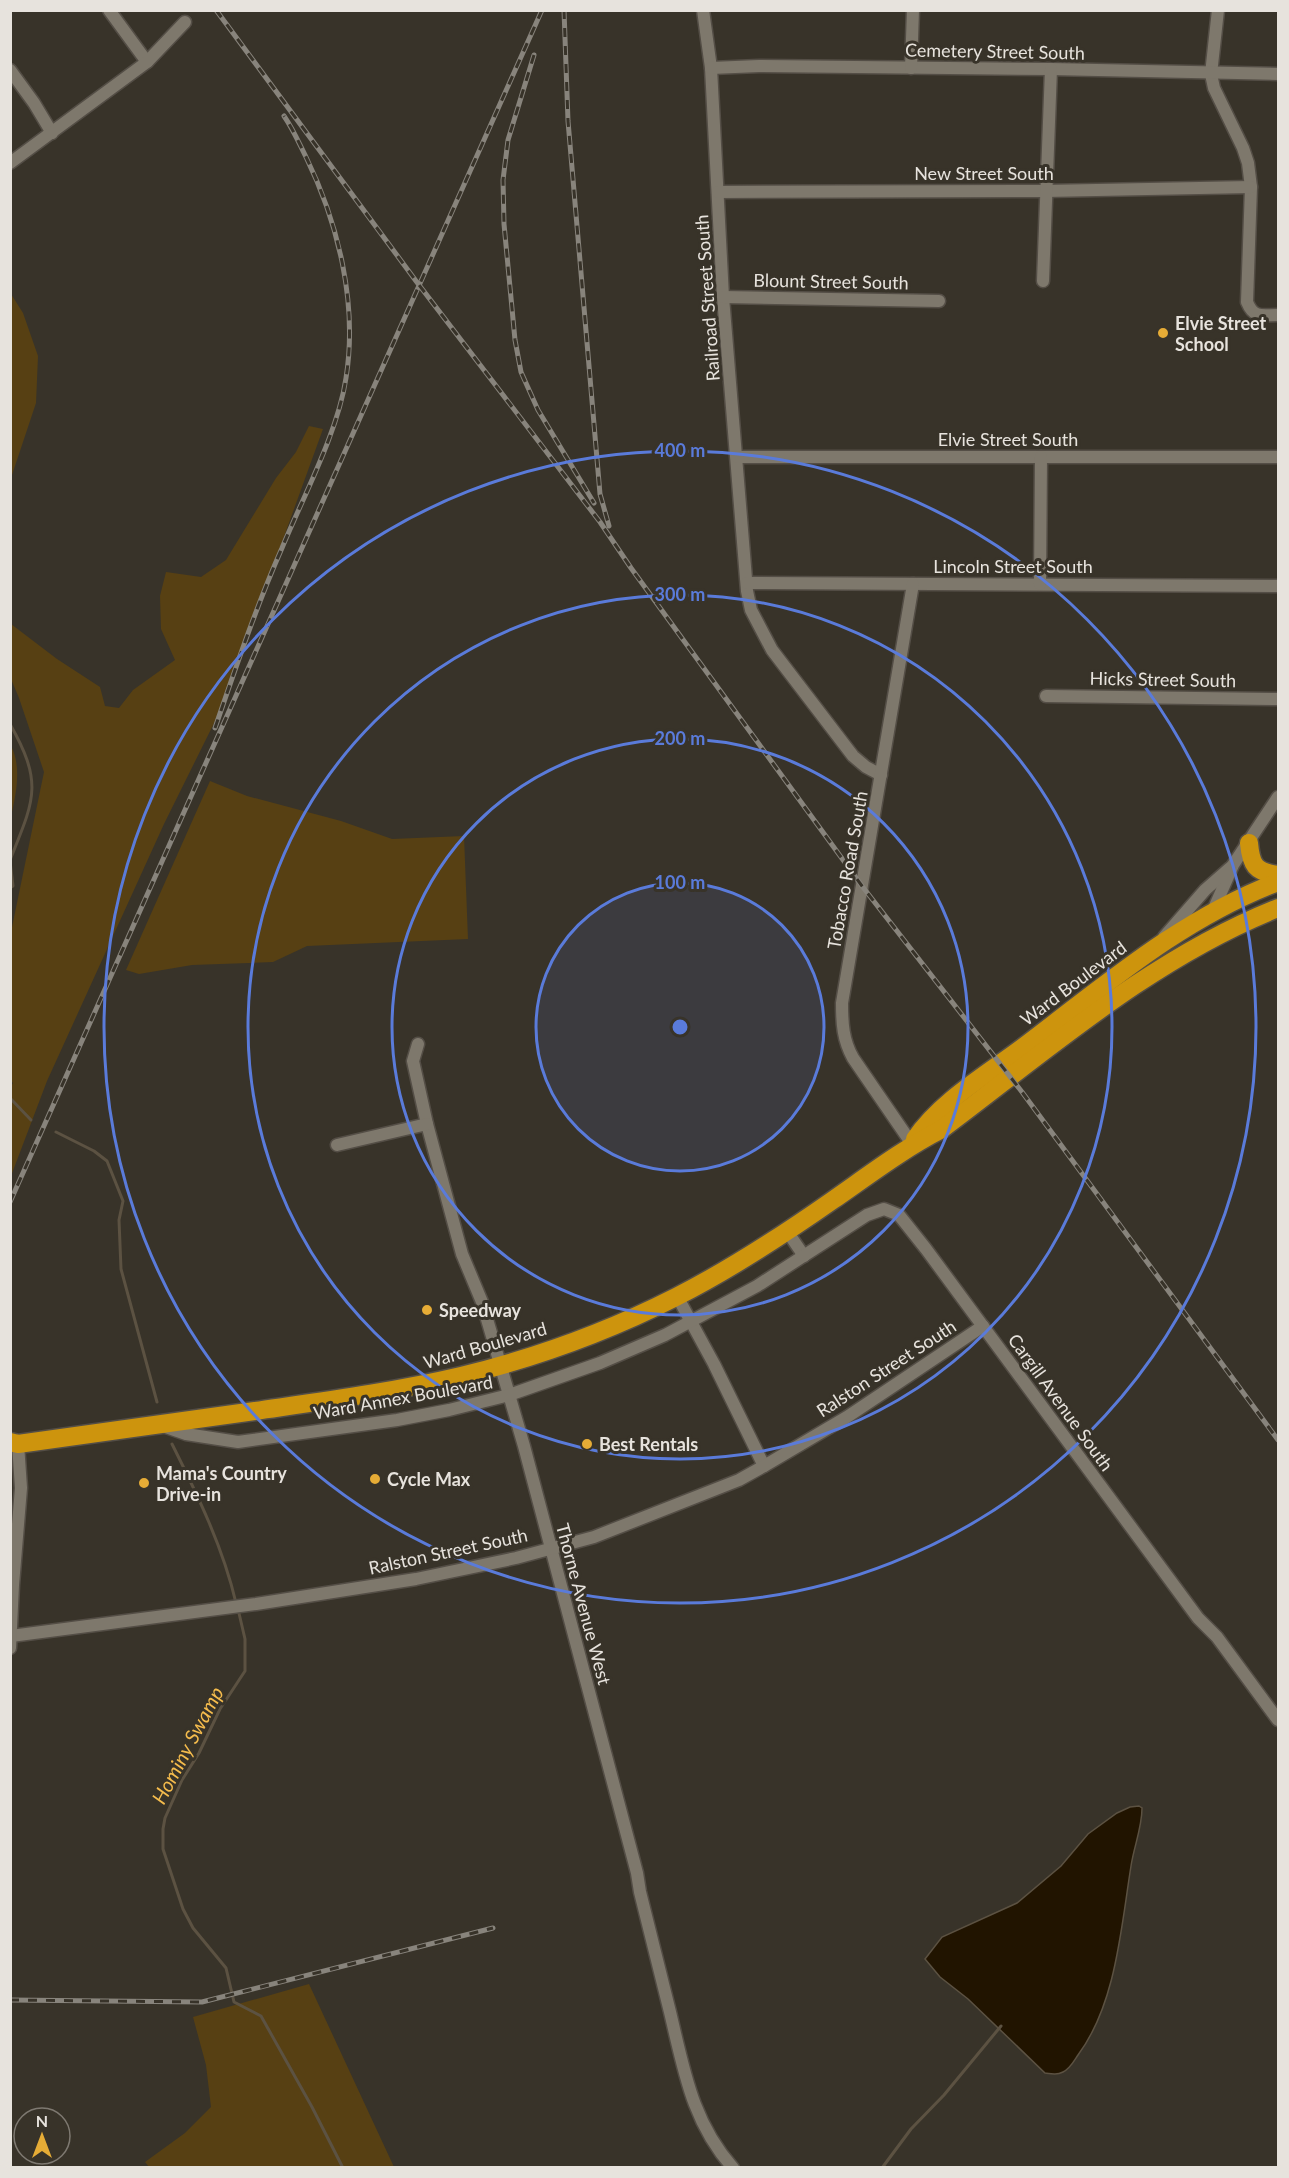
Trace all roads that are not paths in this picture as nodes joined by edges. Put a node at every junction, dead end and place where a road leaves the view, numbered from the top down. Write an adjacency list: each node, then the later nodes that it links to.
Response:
1 (109, 10): 6 (street)
2 (703, 10): 7 (street, Railroad Street South)
3 (913, 10): 8 (street)
4 (1218, 10): 11 (street)
5 (184, 22): 6 (street)
6 (147, 62): 13 (street)
7 (711, 68): 8 (street, Cemetery Street South); 17 (street, Railroad Street South)
8 (911, 68): 9 (street, Cemetery Street South)
9 (1051, 69): 11 (street, Cemetery Street South); 16 (street)
10 (10, 70): 13 (street)
11 (1211, 74): 12 (street, Cemetery Street South); 15 (street)
12 (1278, 74)
13 (52, 133): 14 (street)
14 (10, 163)
15 (1251, 187): 16 (street, New Street South); 21 (street)
16 (1045, 191): 17 (street, New Street South); 18 (street)
17 (718, 192): 19 (street, Railroad Street South)
18 (1043, 281)
19 (723, 297): 20 (street, Blount Street South); 22 (street, Railroad Street South)
20 (939, 301)
21 (1278, 315)
22 (737, 457): 23 (street, Elvie Street South); 25 (street, Railroad Street South)
23 (1041, 457): 24 (street, Elvie Street South); 27 (street)
24 (1278, 457)
25 (747, 584): 26 (street, Lincoln Street South); 31 (street, Railroad Street South)
26 (913, 584): 27 (street, Lincoln Street South); 31 (street, Tobacco Road South)
27 (1040, 584): 28 (street, Lincoln Street South)
28 (1278, 586)
29 (1046, 696): 30 (street, Hicks Street South)
30 (1278, 699)
31 (881, 775): 43 (street, Tobacco Road South)
32 (1278, 797): 33 (street)
33 (1249, 843): 34 (street); 35 (highway)
34 (1233, 865): 38 (street); 39 (street)
35 (1278, 875)
36 (1278, 882): 38 (highway, Ward Boulevard)
37 (1278, 908): 40 (highway, Ward Boulevard)
38 (1211, 914): 39 (highway, Ward Boulevard); 40 (highway)
39 (1156, 945): 43 (highway, Ward Boulevard)
40 (1190, 952): 43 (highway, Ward Boulevard)
41 (418, 1044): 42 (street, Thorne Avenue West)
42 (427, 1124): 44 (street); 50 (street, Thorne Avenue West)
43 (912, 1144): 45 (highway, Ward Boulevard)
44 (338, 1145)
45 (788, 1231): 46 (street); 47 (highway, Ward Boulevard)
46 (804, 1256): 48 (street, Ward Annex Boulevard); 49 (street, Cargill Avenue South)
47 (677, 1296): 48 (street); 50 (highway, Ward Boulevard)
48 (691, 1323): 51 (street, Ward Annex Boulevard); 54 (street)
49 (983, 1326): 54 (street, Ralston Street South); 58 (street, Cargill Avenue South)
50 (501, 1365): 51 (street, Thorne Avenue West); 52 (highway, Ward Boulevard)
51 (509, 1395): 52 (street, Ward Annex Boulevard); 55 (street, Thorne Avenue West)
52 (159, 1424): 53 (highway, Ward Boulevard)
53 (13, 1445): 56 (street)
54 (764, 1466): 55 (street, Ralston Street South)
55 (550, 1548): 56 (street, Ralston Street South); 59 (street, Thorne Avenue West)
56 (11, 1636): 57 (street)
57 (10, 1648)
58 (1278, 1720)
59 (734, 2168)

